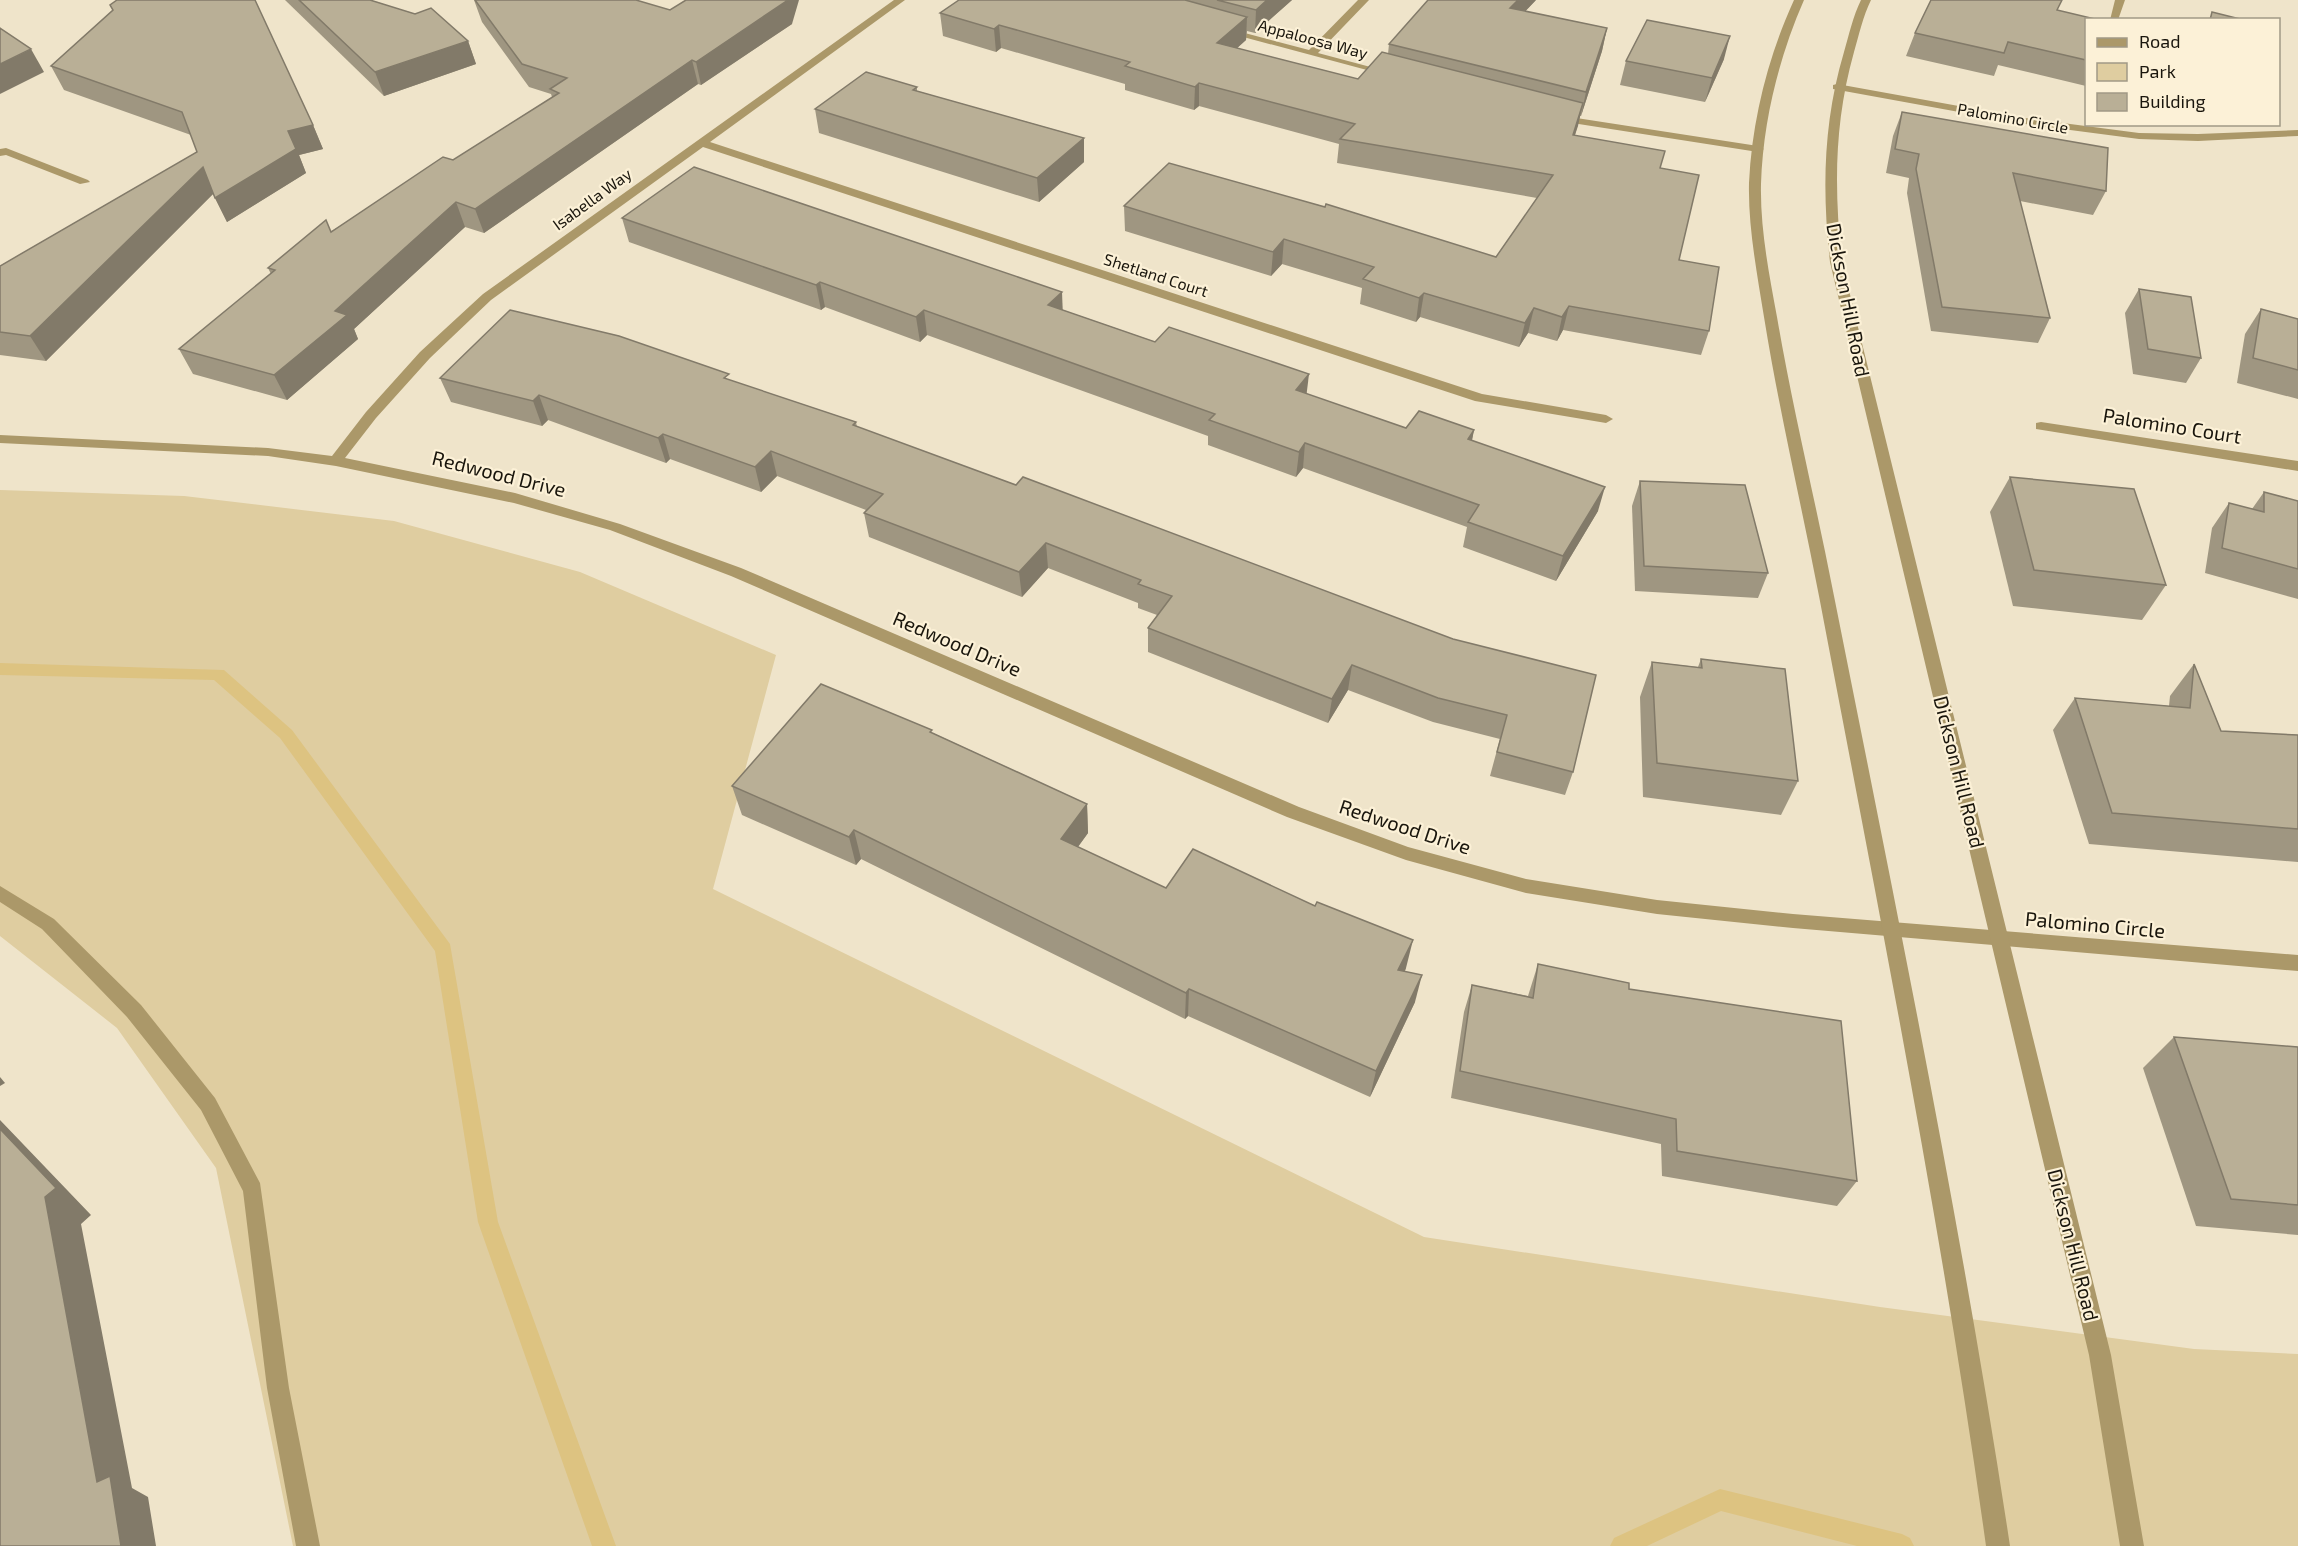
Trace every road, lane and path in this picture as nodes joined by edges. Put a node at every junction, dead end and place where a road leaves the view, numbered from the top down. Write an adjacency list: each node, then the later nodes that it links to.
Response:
1 (900, 0): 13 (street, Isabella Way)
2 (1364, 0): 8 (street)
3 (1799, 0): 14 (street)
4 (1866, 0): 10 (street, Dickson Hill Road)
5 (2120, 0): 6 (street)
6 (2114, 18)
7 (1210, 27): 8 (street, Appaloosa Way)
8 (1311, 54): 9 (street, Appaloosa Way)
9 (1402, 79)
10 (1837, 87): 12 (street, Palomino Circle); 24 (street, Dickson Hill Road)
11 (1547, 116): 14 (street)
12 (2298, 133)
13 (700, 142): 17 (street, Shetland Court); 20 (street, Isabella Way)
14 (1758, 149): 23 (street)
15 (0, 153): 16 (street)
16 (84, 182)
17 (1606, 418)
18 (2041, 426): 21 (street, Palomino Court)
19 (0, 439): 20 (street, Redwood Drive)
20 (336, 461): 23 (street, Redwood Drive)
21 (2298, 466)
22 (0, 893): 26 (street)
23 (1889, 930): 24 (street, Palomino Circle); 27 (street)
24 (2000, 940): 25 (street, Palomino Circle); 28 (street, Dickson Hill Road)
25 (2298, 963)
26 (308, 1546)
27 (1998, 1546)
28 (2132, 1546)

